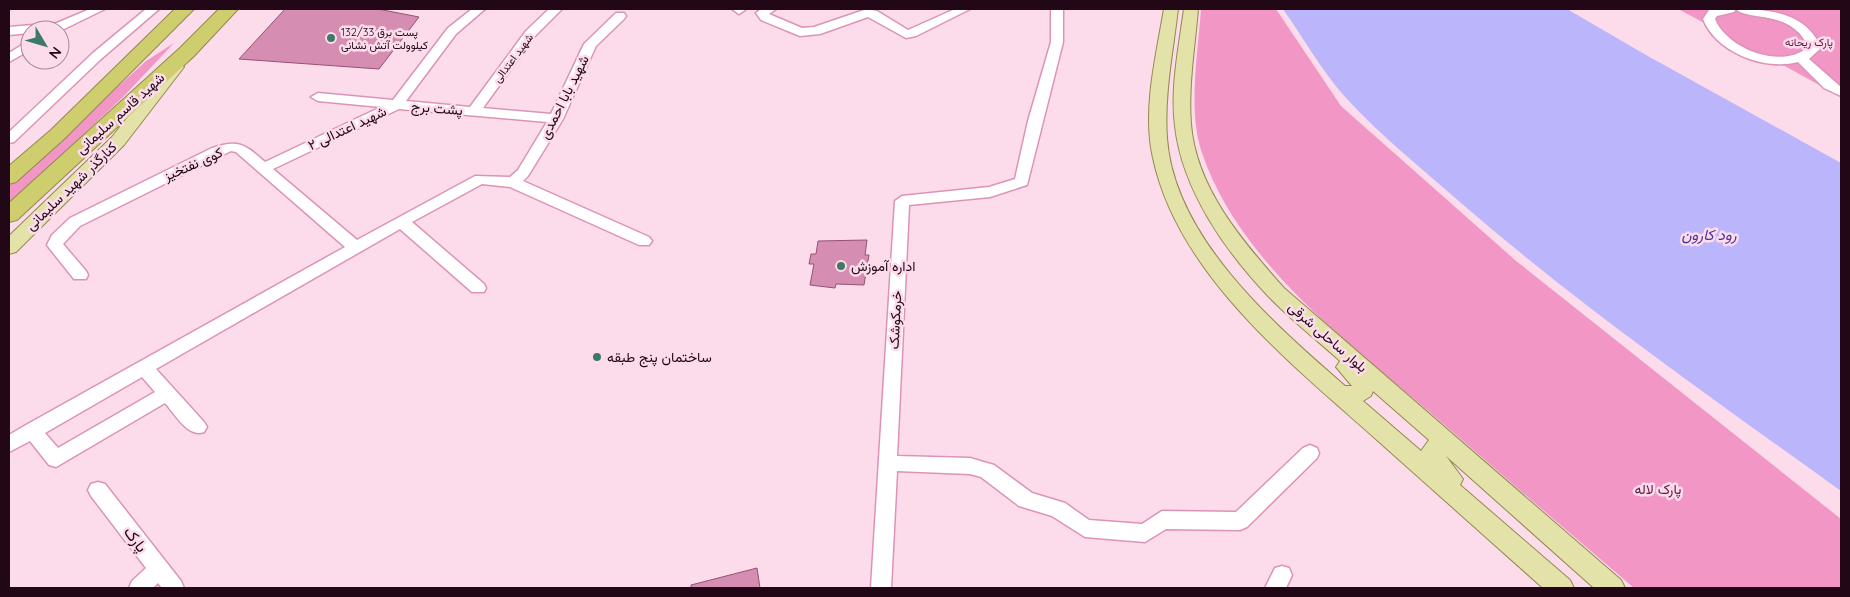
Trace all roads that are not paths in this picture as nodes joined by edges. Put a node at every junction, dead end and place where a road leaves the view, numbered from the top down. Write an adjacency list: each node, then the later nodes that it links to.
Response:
1 (99, 9): 15 (street)
2 (153, 9): 27 (street)
3 (185, 9): 20 (highway, شهید قاسم سلیمانی)
4 (229, 9): 17 (highway, شهید قاسم سلیمانی)
5 (478, 9): 24 (street, شهید اعتدالی ۲)
6 (556, 9): 25 (street, شهید اعتدالی)
7 (770, 9): 8 (street)
8 (964, 9)
9 (1057, 9): 47 (street, خرمکوشک)
10 (1171, 9): 41 (main road)
11 (1191, 9): 38 (main road, بلوار ساحلی شرقی)
12 (1730, 9): 19 (street)
13 (1742, 9): 19 (street)
14 (620, 16): 26 (street, شهید بابا احمدی)
15 (70, 22)
16 (20, 51): 18 (street)
17 (187, 52): 22 (highway, شهید قاسم سلیمانی); 34 (main road, کنارگذر شهید سلیمانی)
18 (9, 58)
19 (1802, 59): 21 (street)
20 (109, 84): 22 (highway); 29 (highway, شهید قاسم سلیمانی)
21 (1841, 92)
22 (138, 96): 31 (highway, شهید قاسم سلیمانی)
23 (318, 97): 24 (street, پشت برج)
24 (396, 105): 25 (street, پشت برج); 28 (street, شهید اعتدالی ۲)
25 (474, 111): 26 (street, پشت برج)
26 (556, 119): 30 (street, شهید بابا احمدی)
27 (9, 138)
28 (264, 168): 35 (street, کوی نفتخیز); 36 (street, کوی نفتخیز)
29 (9, 177)
30 (513, 182): 32 (street); 33 (street)
31 (9, 215)
32 (401, 221): 35 (street); 37 (street)
33 (644, 240)
34 (9, 246)
35 (356, 247): 39 (street)
36 (80, 274)
37 (478, 288)
38 (1277, 294): 41 (main road); 45 (main road, بلوار ساحلی شرقی)
39 (143, 367): 40 (street); 43 (street)
40 (167, 393): 42 (street); 43 (street)
41 (1339, 394): 49 (main road)
42 (198, 427)
43 (32, 430): 44 (street)
44 (9, 444)
45 (1453, 448): 49 (main road); 55 (main road, بلوار ساحلی شرقی)
46 (1310, 453): 47 (street)
47 (887, 463): 53 (street, خرمکوشک)
48 (98, 490): 50 (street, پارک)
49 (1490, 526): 54 (main road)
50 (159, 569): 51 (street); 52 (street, پارک)
51 (139, 588)
52 (174, 588)
53 (880, 588)
54 (1561, 588)
55 (1612, 588)

